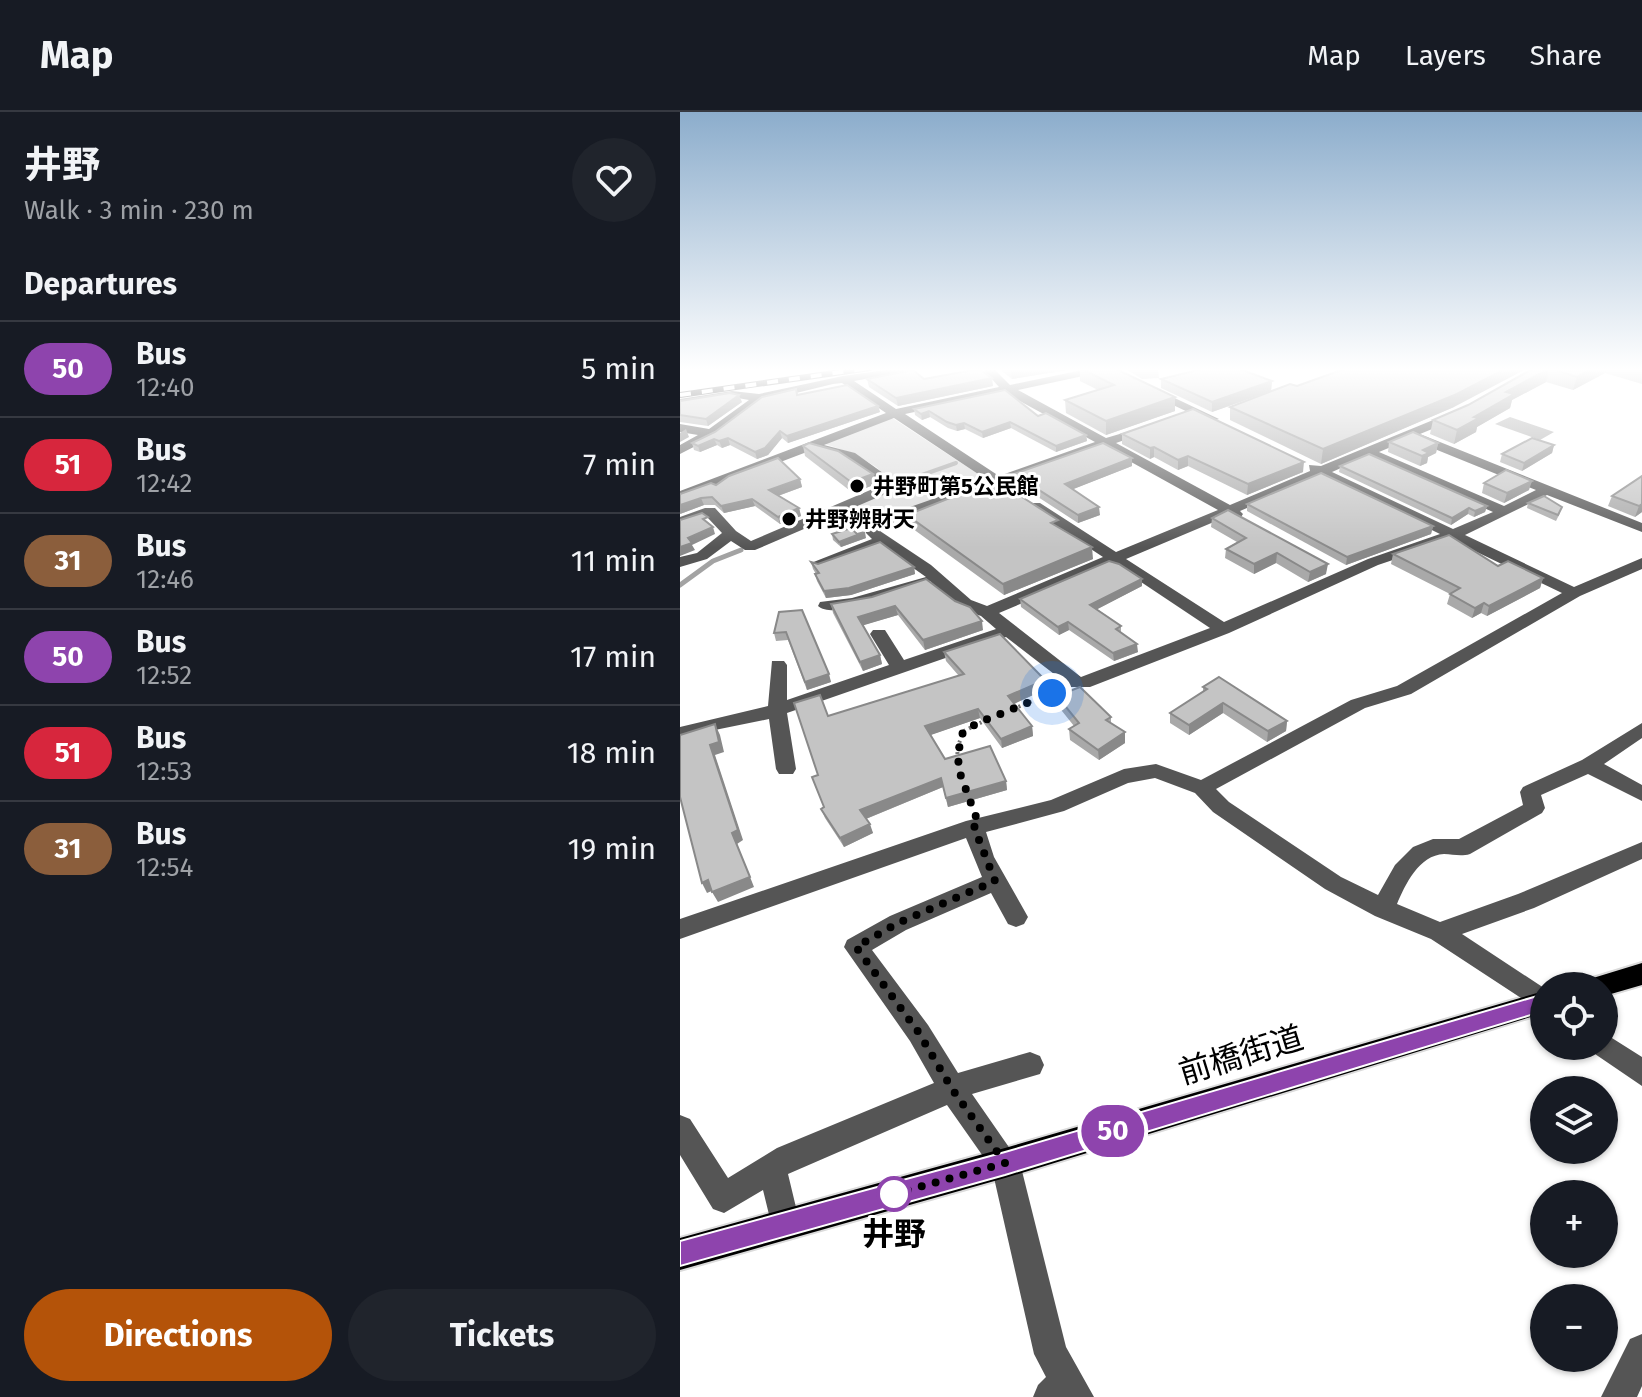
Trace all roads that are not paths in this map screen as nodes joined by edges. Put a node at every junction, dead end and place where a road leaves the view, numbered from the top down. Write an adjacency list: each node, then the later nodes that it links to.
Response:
1 (680, 428): 8 (street)
2 (718, 428): 8 (street)
3 (839, 428): 11 (street)
4 (915, 428): 16 (street)
5 (1078, 428): 10 (street)
6 (1144, 428): 10 (street)
7 (1424, 428): 9 (street)
8 (711, 433): 12 (street)
9 (1411, 434): 13 (street); 17 (street)
10 (1104, 442): 16 (street); 19 (street)
11 (808, 445): 18 (street); 24 (street)
12 (680, 450)
13 (1369, 452): 15 (street); 20 (street)
14 (1294, 459): 15 (street)
15 (1320, 472): 19 (street); 25 (street)
16 (997, 481): 26 (street); 27 (street)
17 (1545, 490): 20 (street); 23 (street)
18 (680, 496)
19 (1229, 510): 22 (street); 27 (street)
20 (1505, 512): 25 (street)
21 (680, 522): 24 (street)
22 (1255, 525)
23 (1642, 528)
24 (731, 534): 28 (street)
25 (1453, 535): 32 (street); 35 (street)
26 (882, 541): 29 (street); 31 (street)
27 (1115, 559): 34 (street); 35 (street)
28 (680, 562)
29 (819, 563)
30 (1642, 563): 32 (street)
31 (933, 577): 33 (street); 34 (street)
32 (1574, 593): 45 (street)
33 (826, 606)
34 (987, 612): 36 (street)
35 (1223, 629): 36 (street)
36 (1009, 630): 39 (street)
37 (879, 634): 39 (street)
38 (778, 665): 40 (street)
39 (900, 668): 40 (street)
40 (777, 707): 42 (street); 44 (street)
41 (1642, 729): 43 (street)
42 (680, 734)
43 (1589, 765): 46 (street); 50 (street)
44 (786, 769)
45 (1202, 788): 47 (street); 50 (street)
46 (1642, 794)
47 (974, 827): 49 (street); 52 (street)
48 (1642, 850): 53 (street)
49 (995, 881): 51 (street); 61 (street)
50 (1383, 909): 53 (street)
51 (1016, 917)
52 (680, 929)
53 (1440, 932): 56 (street)
54 (1642, 974): 55 (main road)
55 (1618, 981)
56 (1530, 993)
57 (1530, 1006): 63 (main road, 前橋街道)
58 (1618, 1055): 60 (street)
59 (1030, 1065): 61 (street)
60 (1642, 1073)
61 (952, 1089): 63 (street); 64 (street)
62 (680, 1129): 64 (street)
63 (1005, 1163): 65 (main road, 前橋街道); 68 (street)
64 (769, 1169): 65 (street)
65 (785, 1224): 66 (main road, 前橋街道)
66 (680, 1254)
67 (1642, 1351): 69 (street)
68 (1064, 1392)
69 (1618, 1397)

